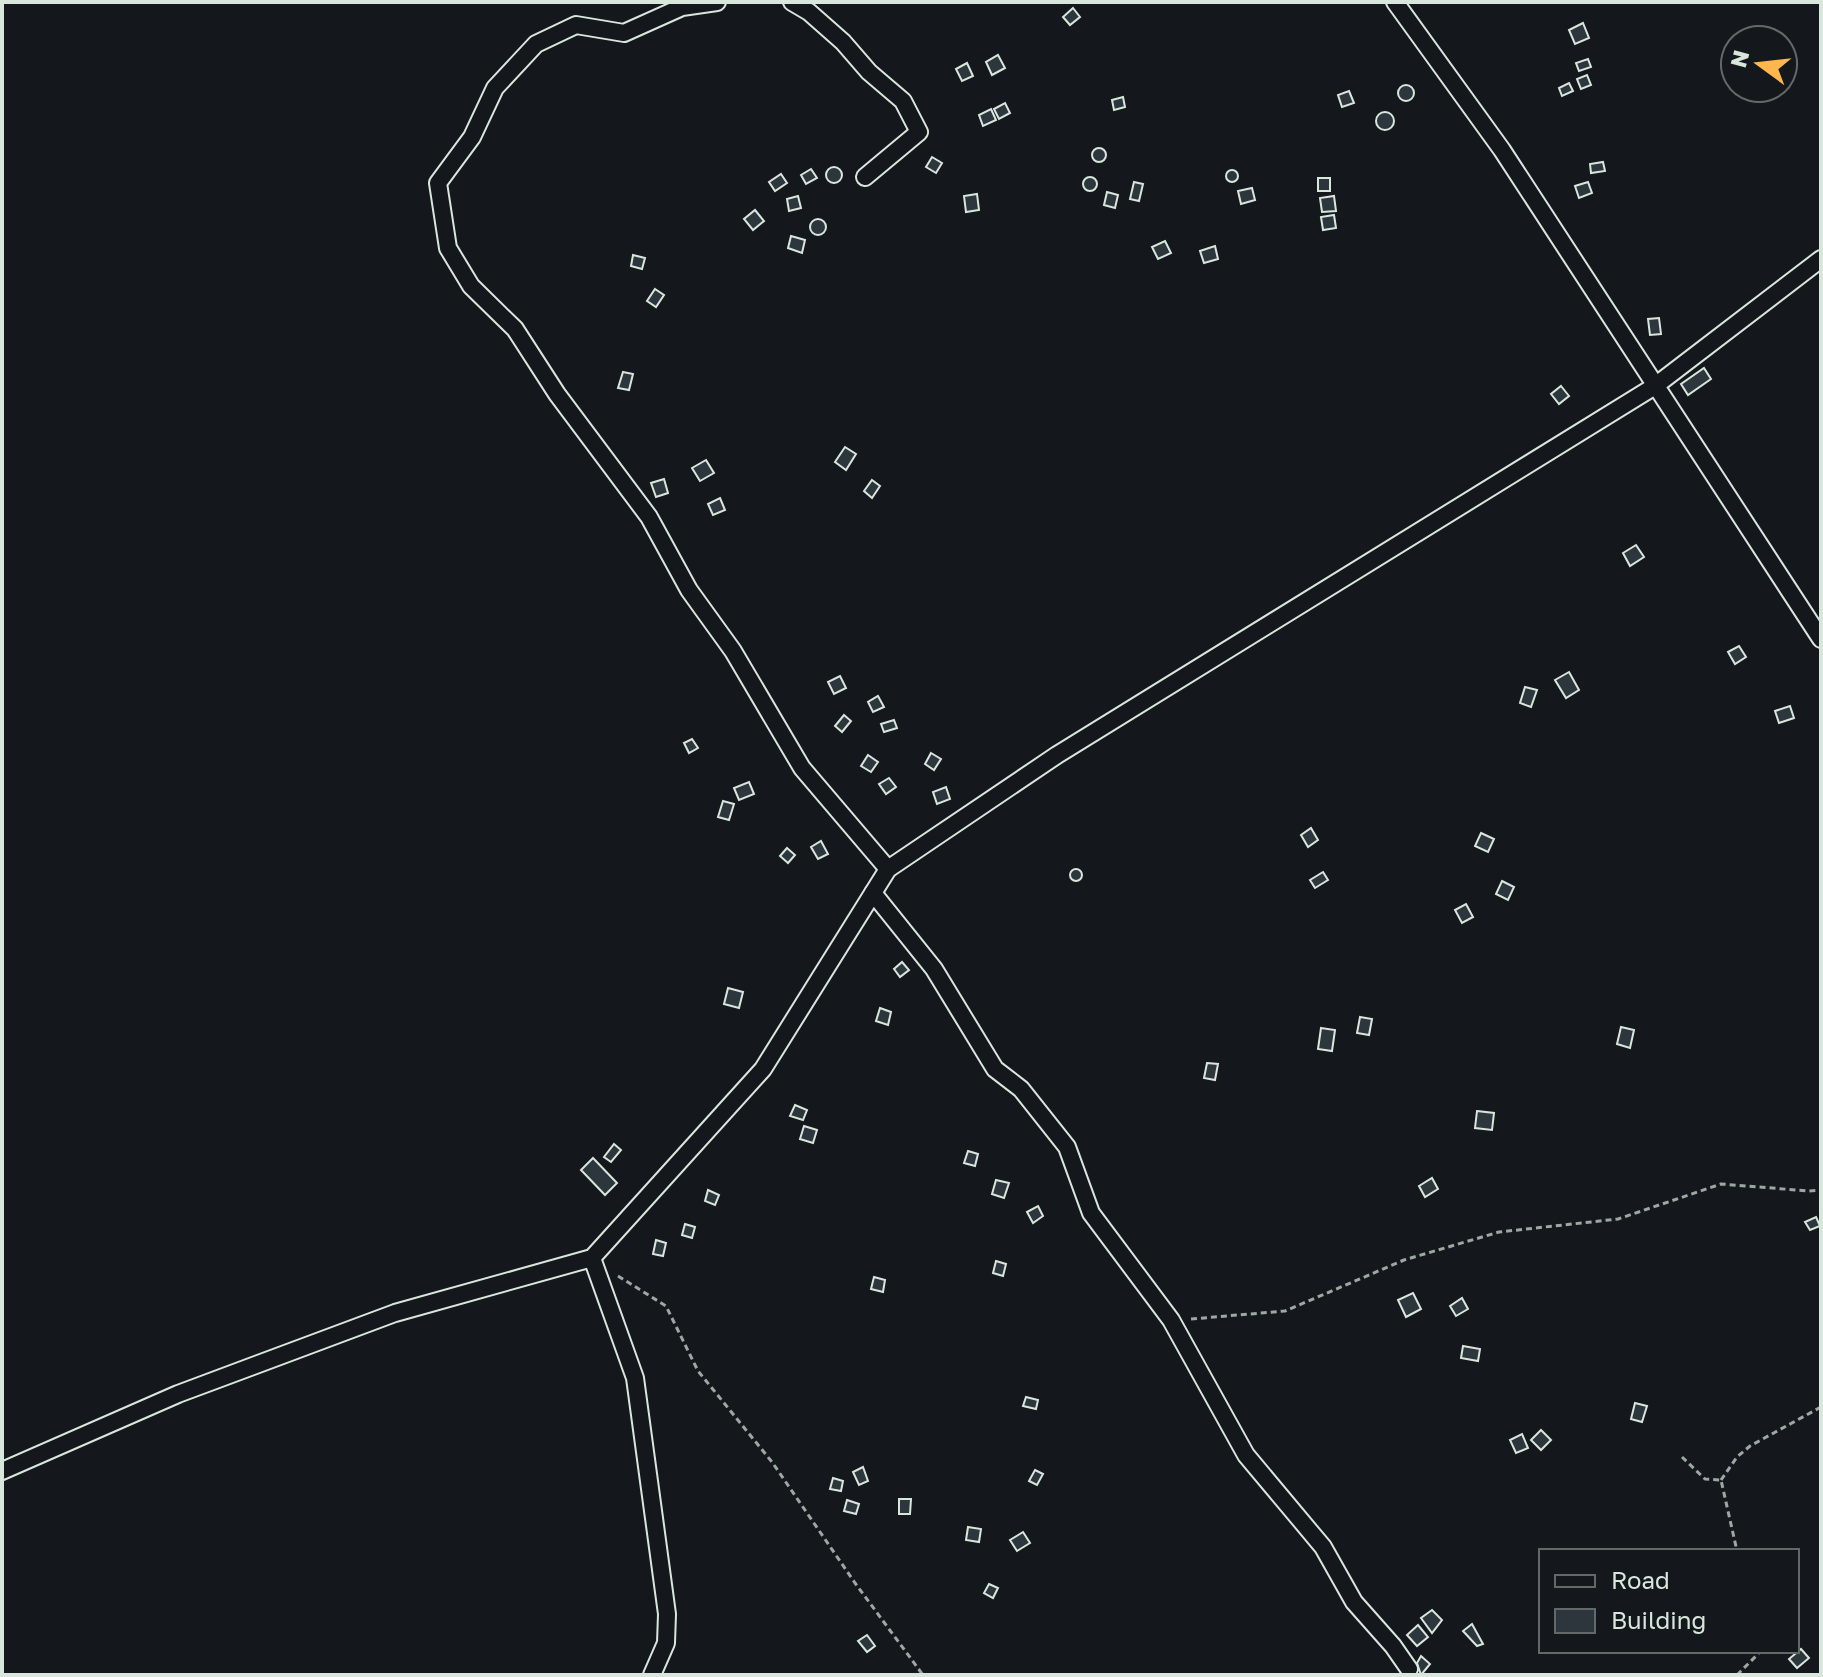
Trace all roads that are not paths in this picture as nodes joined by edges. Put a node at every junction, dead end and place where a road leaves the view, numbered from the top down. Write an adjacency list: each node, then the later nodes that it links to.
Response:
1 (717, 2): 8 (street)
2 (792, 2): 4 (street)
3 (1395, 2): 6 (street)
4 (865, 177)
5 (1821, 259): 6 (street)
6 (1655, 386): 7 (street); 8 (street)
7 (1821, 639)
8 (888, 869): 9 (street)
9 (873, 893): 10 (street); 12 (street)
10 (592, 1258): 11 (street); 13 (street)
11 (2, 1471)
12 (1409, 1669)
13 (652, 1675)

